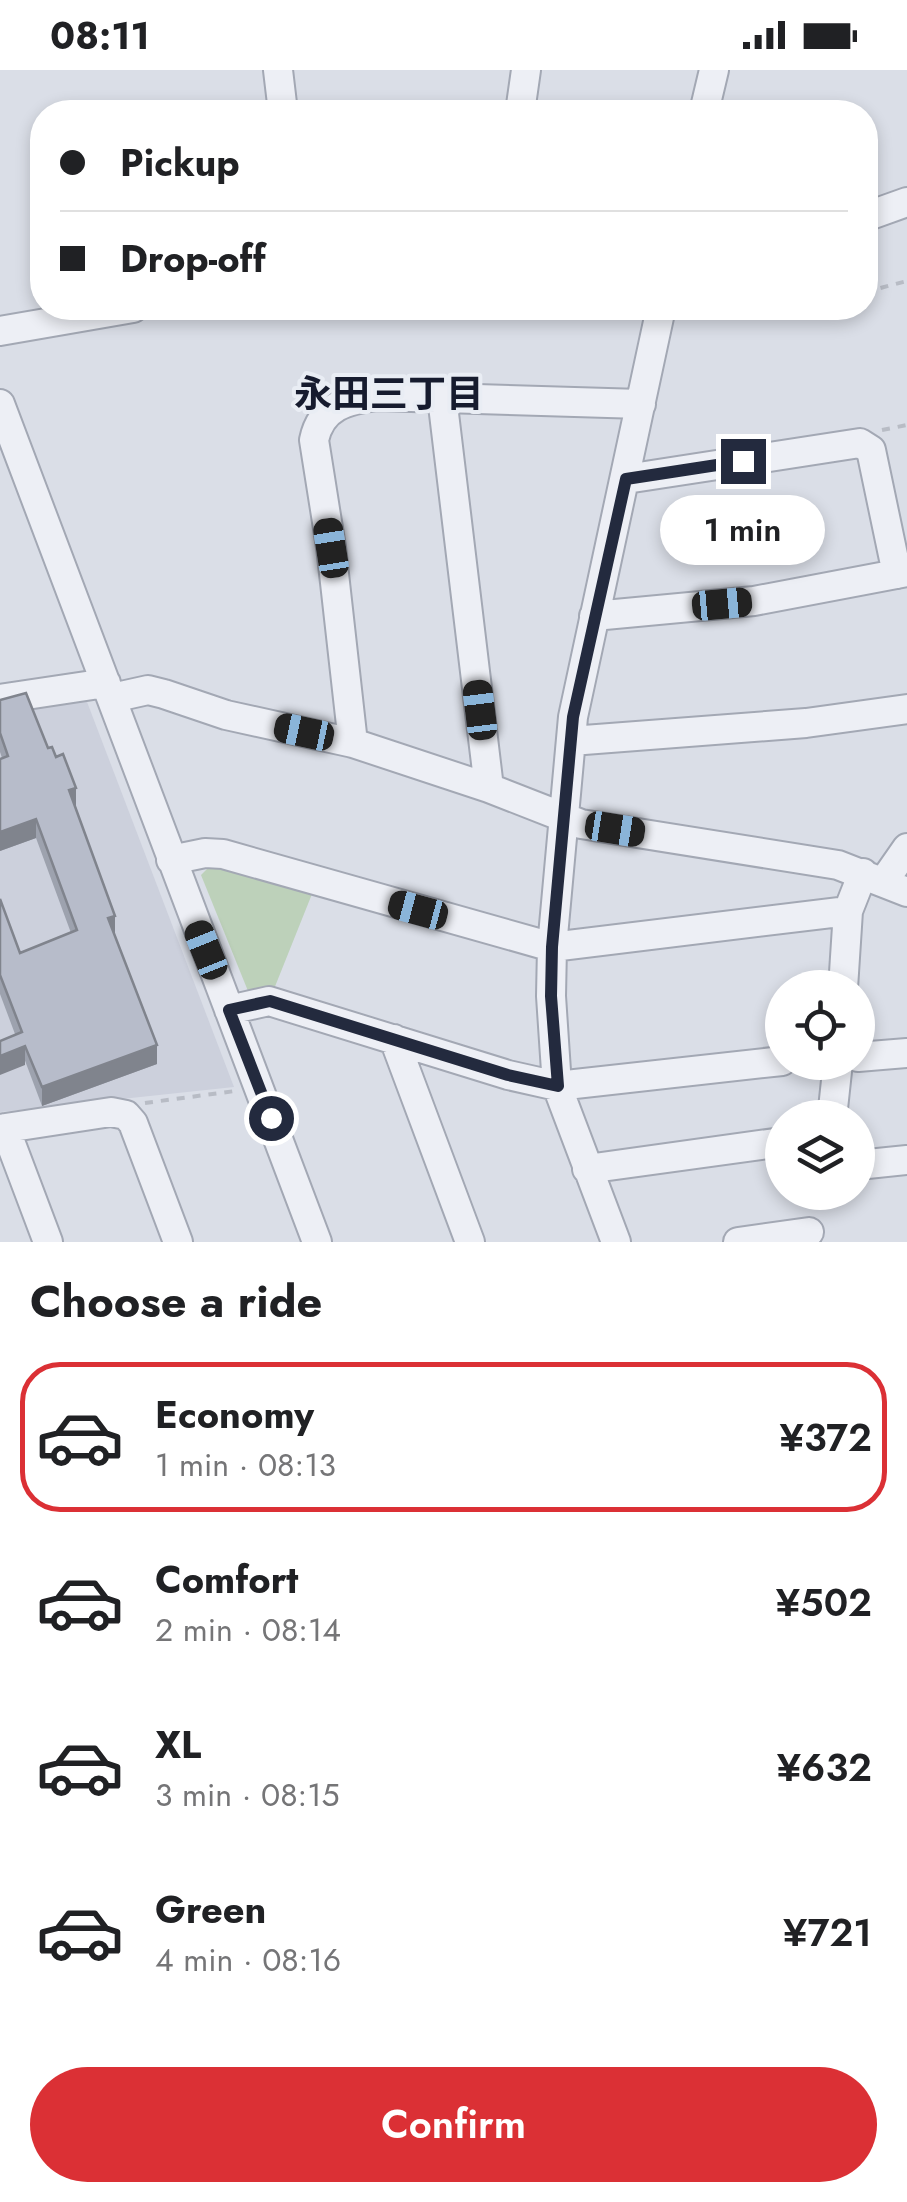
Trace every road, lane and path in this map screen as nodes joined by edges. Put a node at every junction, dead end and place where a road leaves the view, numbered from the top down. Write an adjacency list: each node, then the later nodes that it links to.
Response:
1 (278, 70): 4 (street)
2 (526, 70): 5 (street)
3 (714, 70): 6 (street)
4 (282, 100)
5 (522, 100)
6 (707, 100)
7 (907, 202): 8 (street)
8 (878, 212)
9 (907, 281): 10 (path)
10 (878, 289)
11 (64, 320): 13 (street)
12 (658, 320): 16 (street)
13 (0, 331)
14 (442, 397): 16 (street); 24 (street); 25 (street)
15 (0, 404): 20 (street)
16 (641, 404): 17 (street)
17 (626, 479): 18 (street); 19 (street)
18 (902, 573): 19 (street)
19 (594, 616): 23 (street)
20 (109, 690): 21 (street); 24 (street); 28 (street)
21 (0, 699)
22 (907, 709): 23 (street)
23 (571, 741): 26 (street)
24 (353, 744): 25 (street)
25 (489, 788): 26 (street)
26 (563, 818): 29 (street); 31 (street)
27 (907, 848): 29 (street)
28 (171, 860): 31 (street); 33 (street)
29 (885, 882): 30 (street)
30 (848, 911): 31 (street); 32 (street)
31 (552, 947): 38 (street)
32 (844, 970)
33 (229, 1010): 34 (street); 39 (street)
34 (394, 1039): 38 (street); 50 (street)
35 (907, 1053): 36 (street)
36 (875, 1056)
37 (765, 1063): 38 (street)
38 (558, 1086): 45 (street)
39 (260, 1088): 40 (path); 49 (street)
40 (126, 1114): 41 (street); 48 (street)
41 (2, 1129): 47 (street)
42 (765, 1144): 45 (street)
43 (907, 1160): 44 (street)
44 (875, 1164)
45 (587, 1169): 51 (street)
46 (809, 1232): 52 (street)
47 (48, 1242)
48 (178, 1242)
49 (317, 1242)
50 (470, 1242)
51 (616, 1242)
52 (738, 1242)

